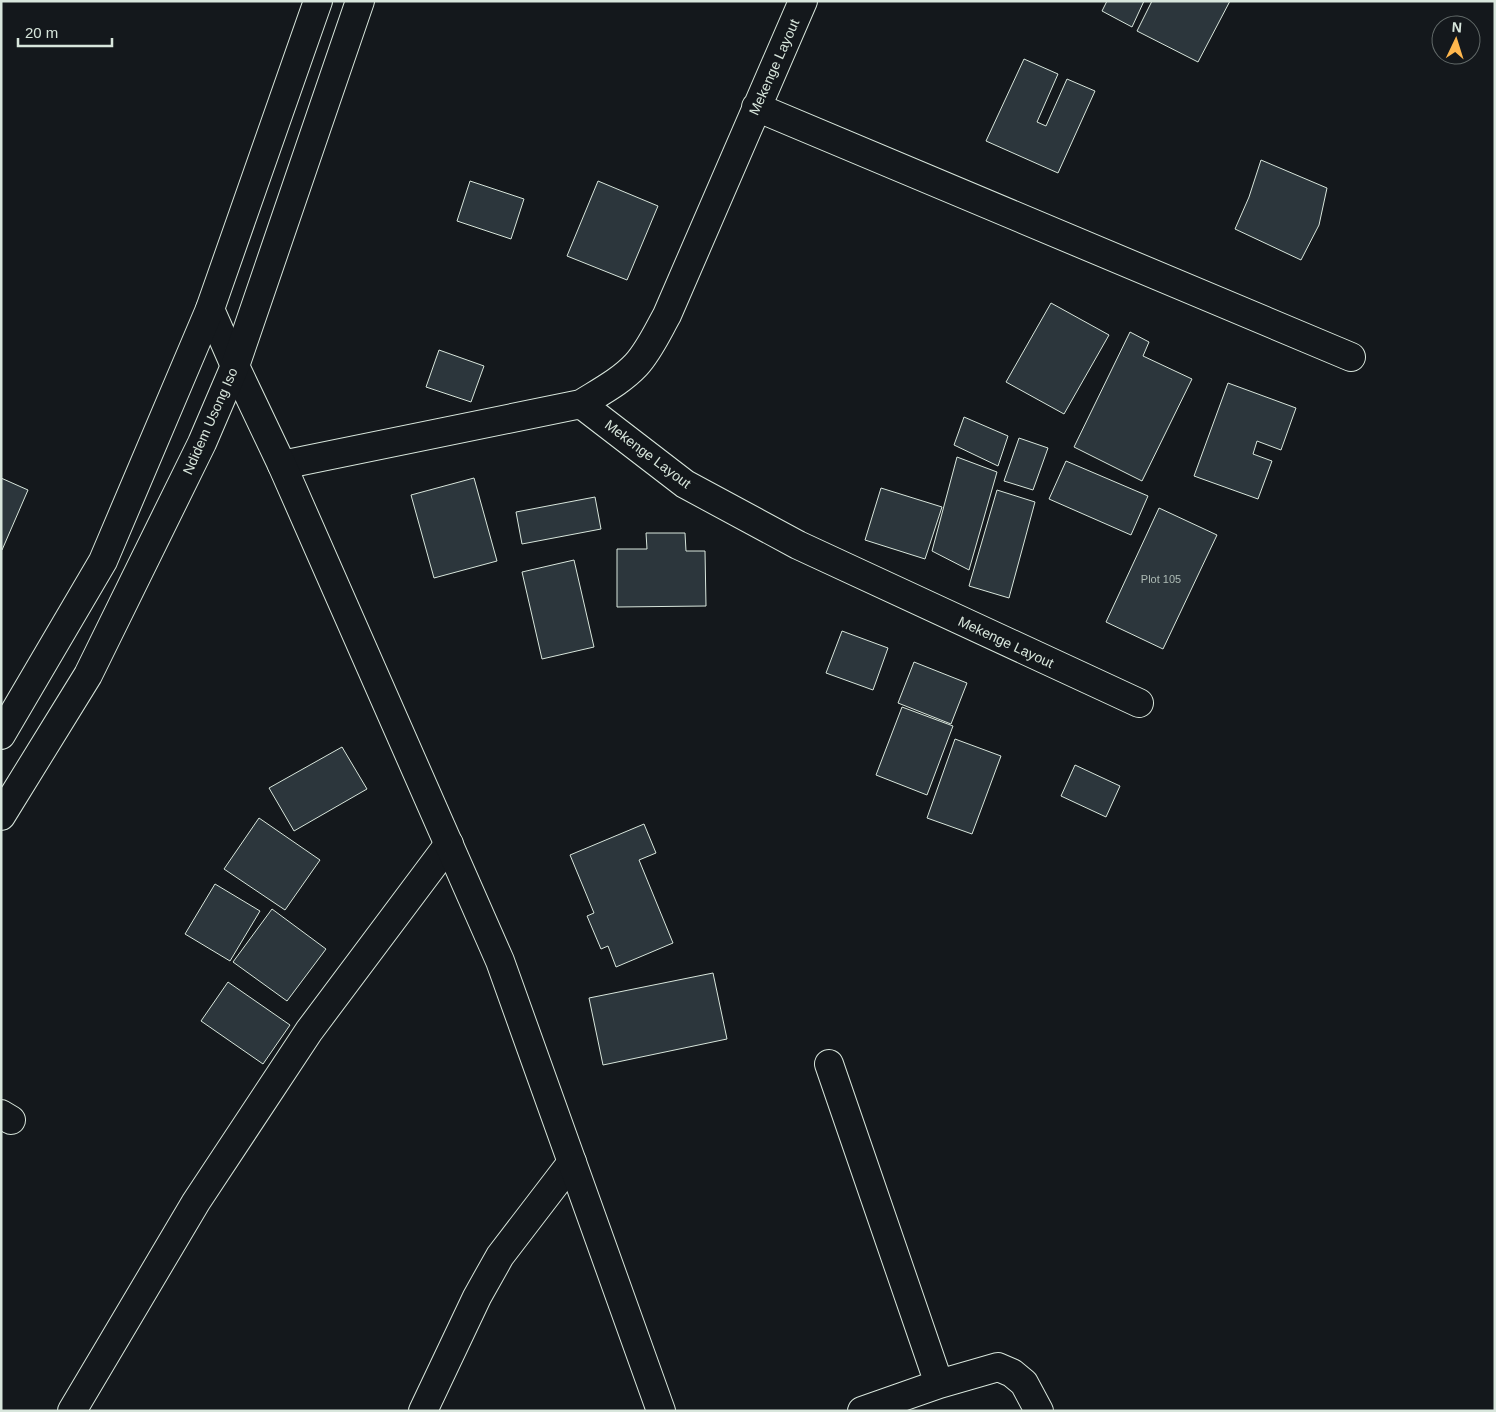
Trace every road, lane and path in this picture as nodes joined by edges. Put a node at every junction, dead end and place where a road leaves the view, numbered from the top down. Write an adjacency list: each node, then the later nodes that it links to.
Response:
1 (318, 1): 5 (main road)
2 (360, 1): 7 (main road, Ndidem Usong Iso)
3 (802, 1): 4 (main road, Mekenge Layout)
4 (756, 107): 6 (main road); 8 (main road, Mekenge Layout)
5 (210, 309): 7 (main road); 11 (main road)
6 (1351, 357)
7 (235, 366): 9 (main road); 12 (main road, Ndidem Usong Iso)
8 (581, 404): 9 (main road); 10 (main road, Mekenge Layout)
9 (282, 465): 13 (main road)
10 (1139, 704)
11 (1, 735)
12 (1, 816)
13 (449, 844): 15 (main road); 17 (main road)
14 (829, 1064): 16 (main road)
15 (572, 1162): 18 (main road); 19 (main road)
16 (939, 1384): 20 (main road); 21 (main road)
17 (72, 1411)
18 (424, 1411)
19 (661, 1411)
20 (862, 1411)
21 (1039, 1411)

